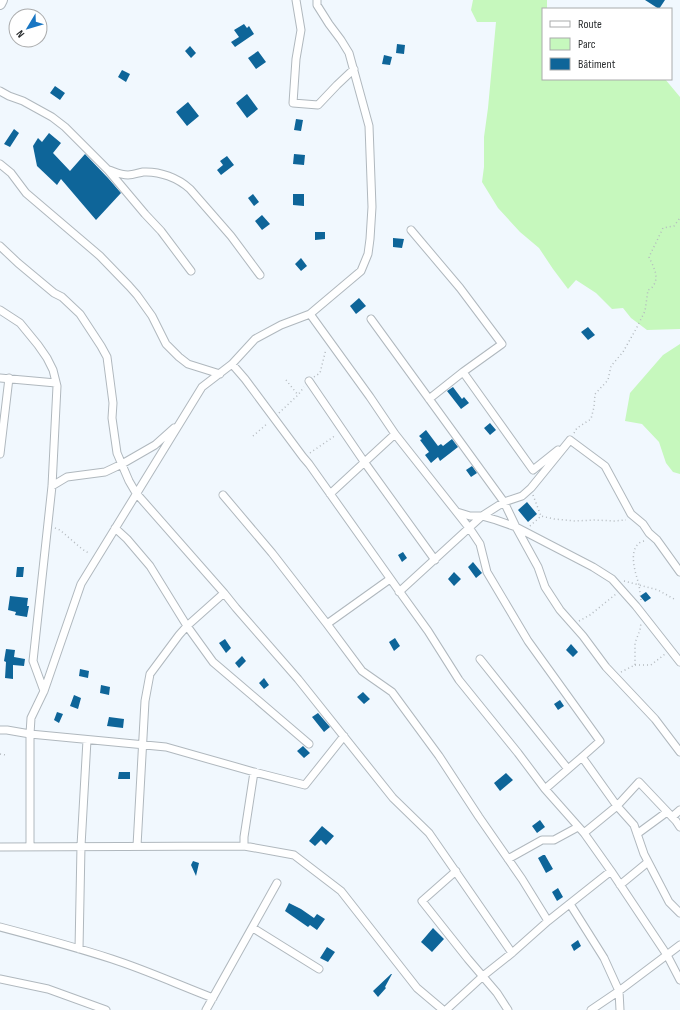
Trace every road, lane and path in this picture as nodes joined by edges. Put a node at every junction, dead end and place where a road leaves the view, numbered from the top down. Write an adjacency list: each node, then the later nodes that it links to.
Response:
1 (2, 0): 4 (street)
2 (296, 0): 5 (street)
3 (317, 0): 5 (street)
4 (0, 4)
5 (354, 70): 15 (street)
6 (0, 91): 8 (street)
7 (0, 164): 20 (street)
8 (108, 170): 12 (street); 13 (street)
9 (680, 218): 33 (path)
10 (411, 230): 19 (street)
11 (0, 246): 37 (street)
12 (191, 271)
13 (260, 275)
14 (0, 310): 25 (street)
15 (310, 314): 17 (street); 18 (street)
16 (371, 319): 27 (street)
17 (328, 339): 24 (path); 31 (street)
18 (232, 364): 20 (street); 28 (street)
19 (463, 372): 27 (street); 33 (street)
20 (220, 374): 29 (street)
21 (0, 378): 22 (street)
22 (9, 378): 25 (street); 34 (street)
23 (286, 380): 26 (path)
24 (309, 381): 26 (path); 30 (street)
25 (56, 383): 38 (street)
26 (298, 394): 28 (path)
27 (429, 399): 43 (street)
28 (274, 418): 32 (path); 35 (street)
29 (180, 422): 37 (street); 40 (street)
30 (343, 430): 35 (path); 36 (street)
31 (395, 434): 36 (street); 44 (street)
32 (253, 436)
33 (570, 440): 39 (street); 47 (street)
34 (0, 454)
35 (303, 457): 41 (street)
36 (365, 463): 41 (street); 55 (street)
37 (122, 464): 38 (street); 40 (street)
38 (52, 486): 48 (street)
39 (530, 488): 43 (street); 46 (path)
40 (136, 494): 50 (street); 61 (street)
41 (330, 494): 57 (street)
42 (223, 495): 64 (street)
43 (504, 502): 45 (street); 49 (street)
44 (457, 512): 45 (street); 51 (street)
45 (482, 516): 49 (street); 51 (street)
46 (541, 516): 47 (path); 52 (path)
47 (637, 520): 53 (street)
48 (48, 527): 54 (path); 72 (street)
49 (516, 527): 52 (street); 65 (street)
50 (115, 528): 54 (street); 66 (street)
51 (470, 528): 55 (street); 82 (street)
52 (524, 531): 59 (street)
53 (652, 536): 56 (street); 58 (path)
54 (97, 558): 72 (street)
55 (435, 560): 60 (street)
56 (680, 572)
57 (390, 579): 60 (street); 64 (street)
58 (639, 585): 62 (path); 63 (path)
59 (622, 589): 63 (street); 65 (path)
60 (399, 592): 85 (street)
61 (224, 593): 66 (street); 75 (street)
62 (674, 599)
63 (642, 614): 67 (street); 70 (path)
64 (327, 624): 98 (street)
65 (573, 625): 71 (street)
66 (187, 626): 77 (street); 78 (street)
67 (670, 650): 69 (street); 70 (path)
68 (480, 659): 83 (street)
69 (680, 662)
70 (635, 665): 71 (path)
71 (614, 675): 79 (street)
72 (44, 691): 74 (street)
73 (0, 730): 74 (street)
74 (30, 734): 76 (street); 97 (street)
75 (344, 736): 84 (street); 101 (street)
76 (86, 740): 78 (street); 93 (street)
77 (309, 744)
78 (142, 745): 84 (street); 94 (street)
79 (680, 752)
80 (0, 754): 81 (path)
81 (6, 755)
82 (582, 757): 83 (street); 86 (street)
83 (568, 769): 85 (street)
84 (254, 772): 95 (street)
85 (545, 789): 89 (street)
86 (617, 806): 88 (street); 91 (street); 92 (street)
87 (680, 810): 88 (street)
88 (670, 815): 90 (street); 92 (street)
89 (578, 827): 91 (street); 98 (street)
90 (680, 827)
91 (584, 833): 100 (street)
92 (637, 834): 99 (street)
93 (81, 846): 94 (street); 97 (street); 110 (street)
94 (137, 846): 95 (street)
95 (244, 846): 121 (street)
96 (0, 847): 97 (street)
97 (30, 847)
98 (508, 859): 106 (street)
99 (648, 862): 103 (street); 105 (street)
100 (611, 871): 103 (street); 104 (street)
101 (456, 872): 111 (street); 114 (street)
102 (278, 884): 108 (street)
103 (620, 885): 112 (street)
104 (570, 904): 106 (street); 117 (street)
105 (680, 913)
106 (548, 921): 111 (street)
107 (0, 927): 110 (street)
108 (253, 928): 113 (street); 118 (street)
109 (680, 945): 112 (street)
110 (79, 949): 118 (street)
111 (512, 953): 114 (street)
112 (667, 955): 116 (street); 117 (street)
113 (319, 969)
114 (483, 976): 121 (street); 122 (street)
115 (0, 979): 119 (street)
116 (680, 980)
117 (619, 992): 123 (street); 124 (street)
118 (213, 998): 120 (street)
119 (106, 1010)
120 (206, 1010)
121 (444, 1010)
122 (508, 1010)
123 (591, 1010)
124 (620, 1010)

